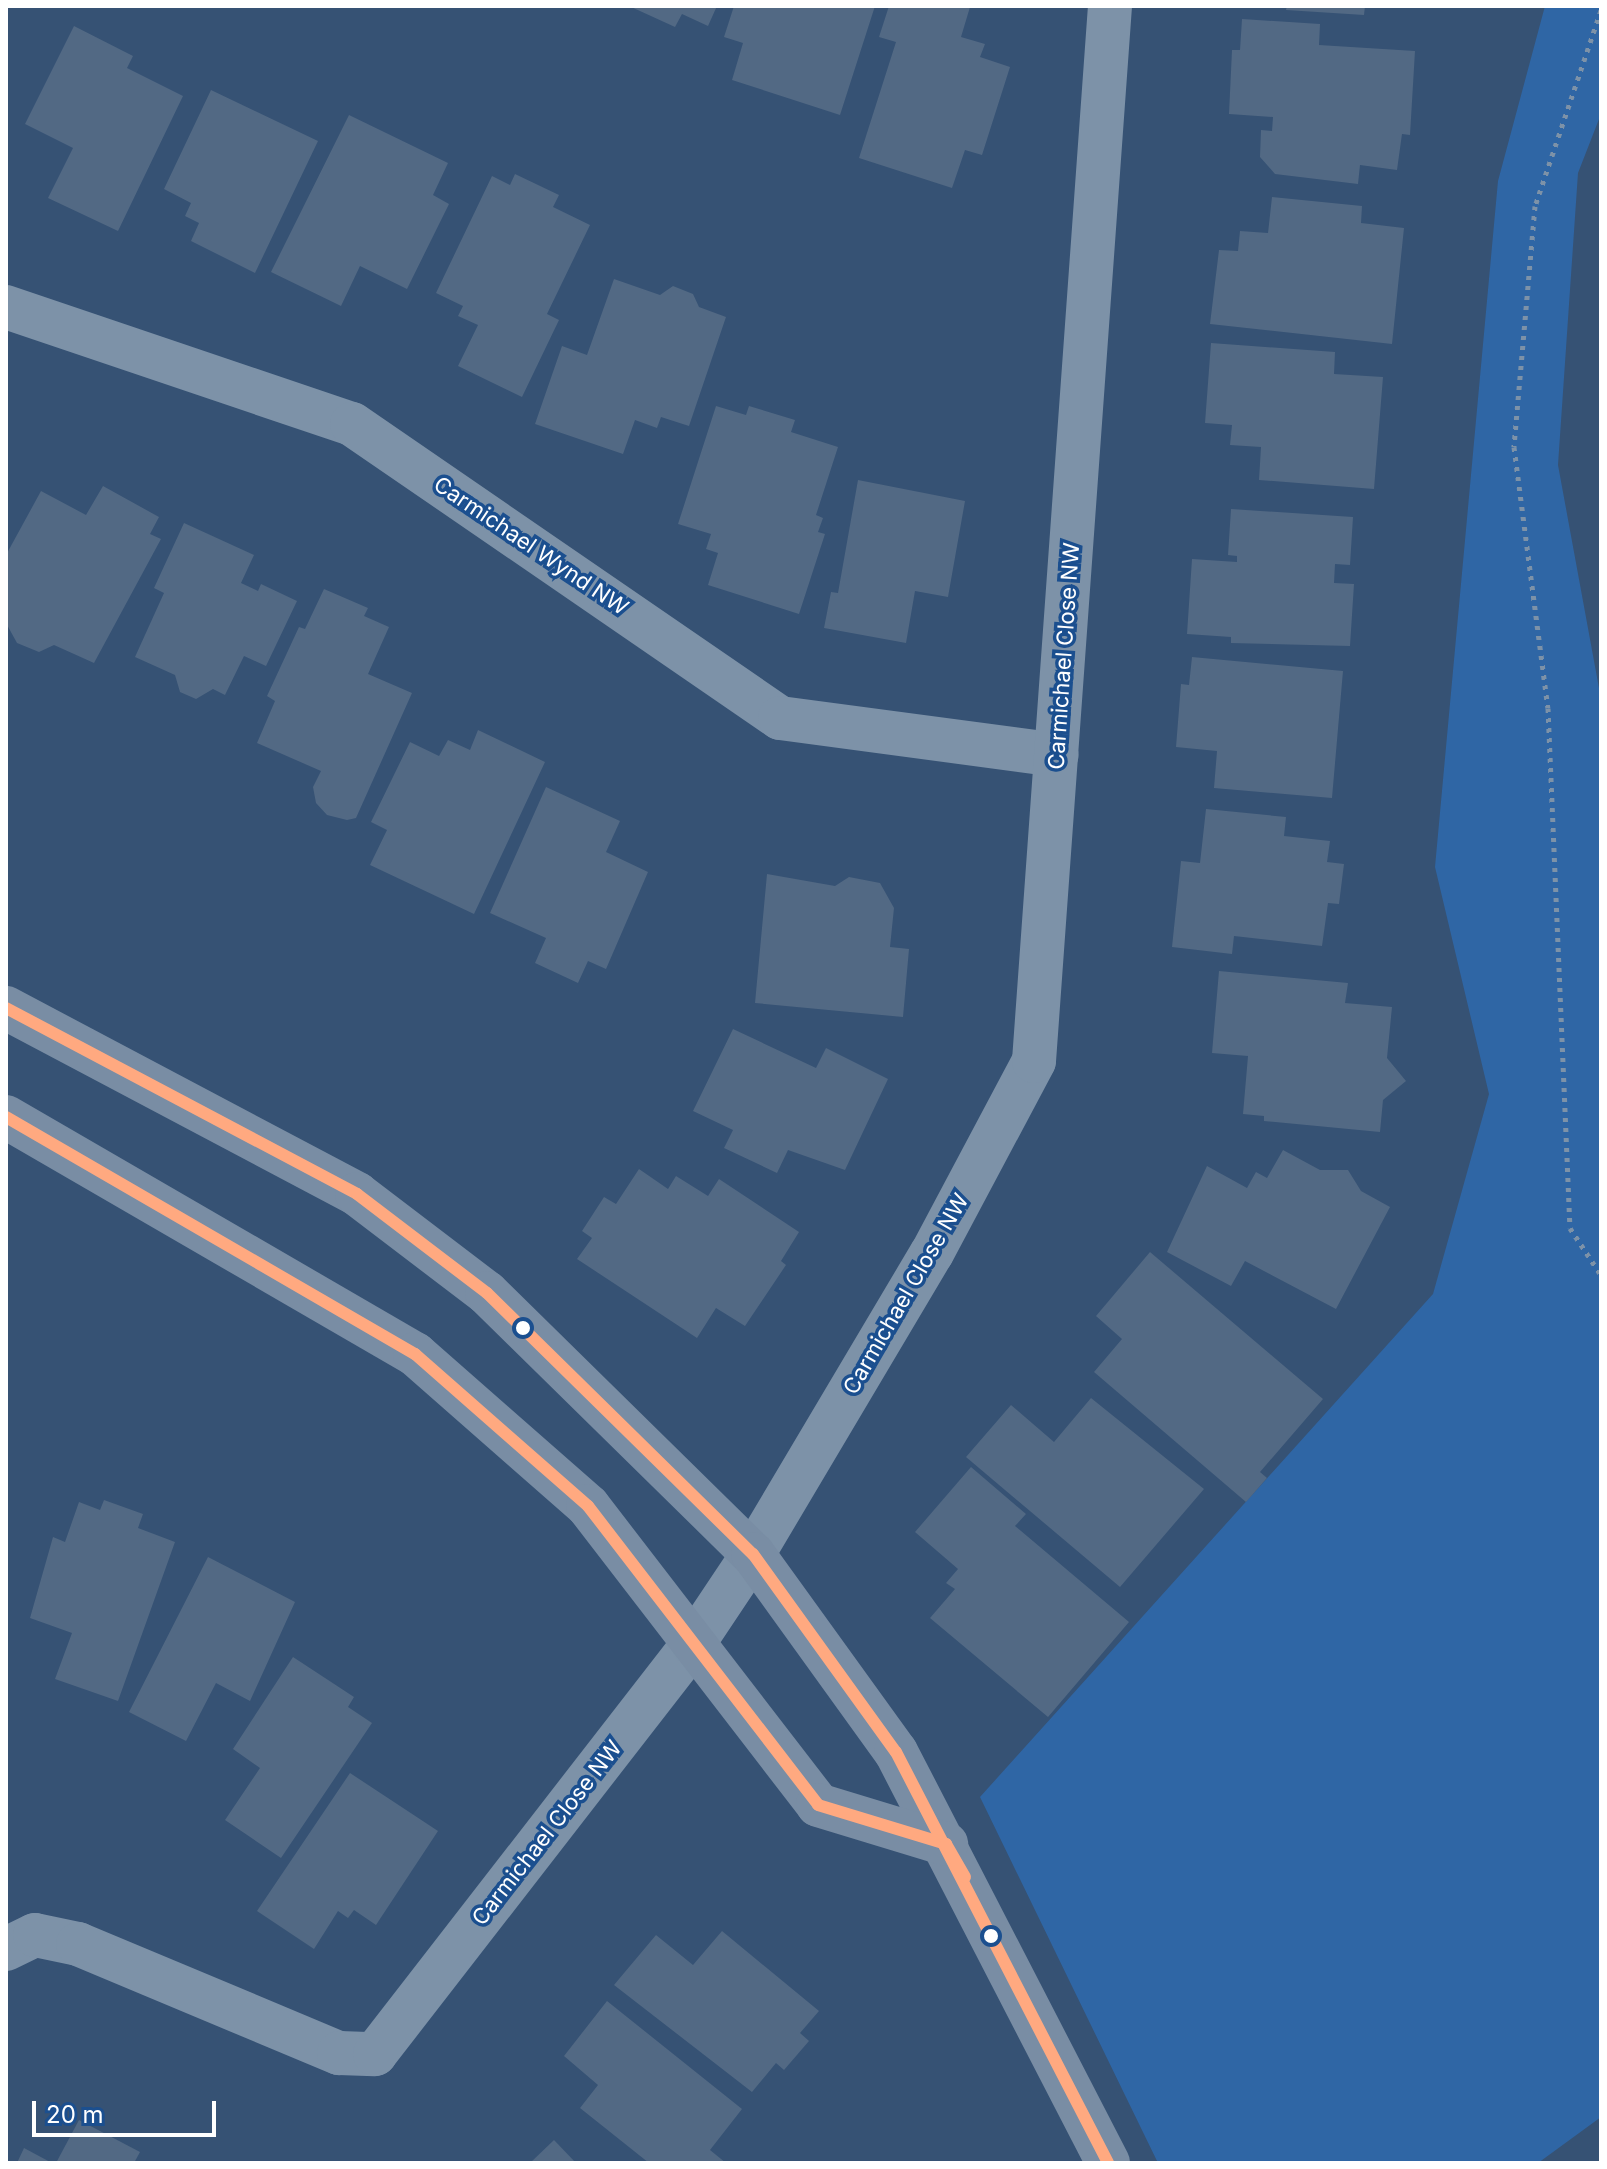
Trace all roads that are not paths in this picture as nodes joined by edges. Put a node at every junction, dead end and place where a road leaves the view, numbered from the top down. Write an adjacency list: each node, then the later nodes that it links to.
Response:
1 (1110, 6): 3 (street, Carmichael Close NW)
2 (6, 307): 3 (street, Carmichael Wynd NW)
3 (1057, 755): 6 (street, Carmichael Close NW)
4 (6, 1008): 6 (street)
5 (6, 1117): 7 (street)
6 (753, 1554): 7 (street, Carmichael Close NW); 8 (street)
7 (693, 1644): 8 (street); 9 (street, Carmichael Close NW)
8 (946, 1844): 10 (street)
9 (6, 1949)
10 (1108, 2163)

